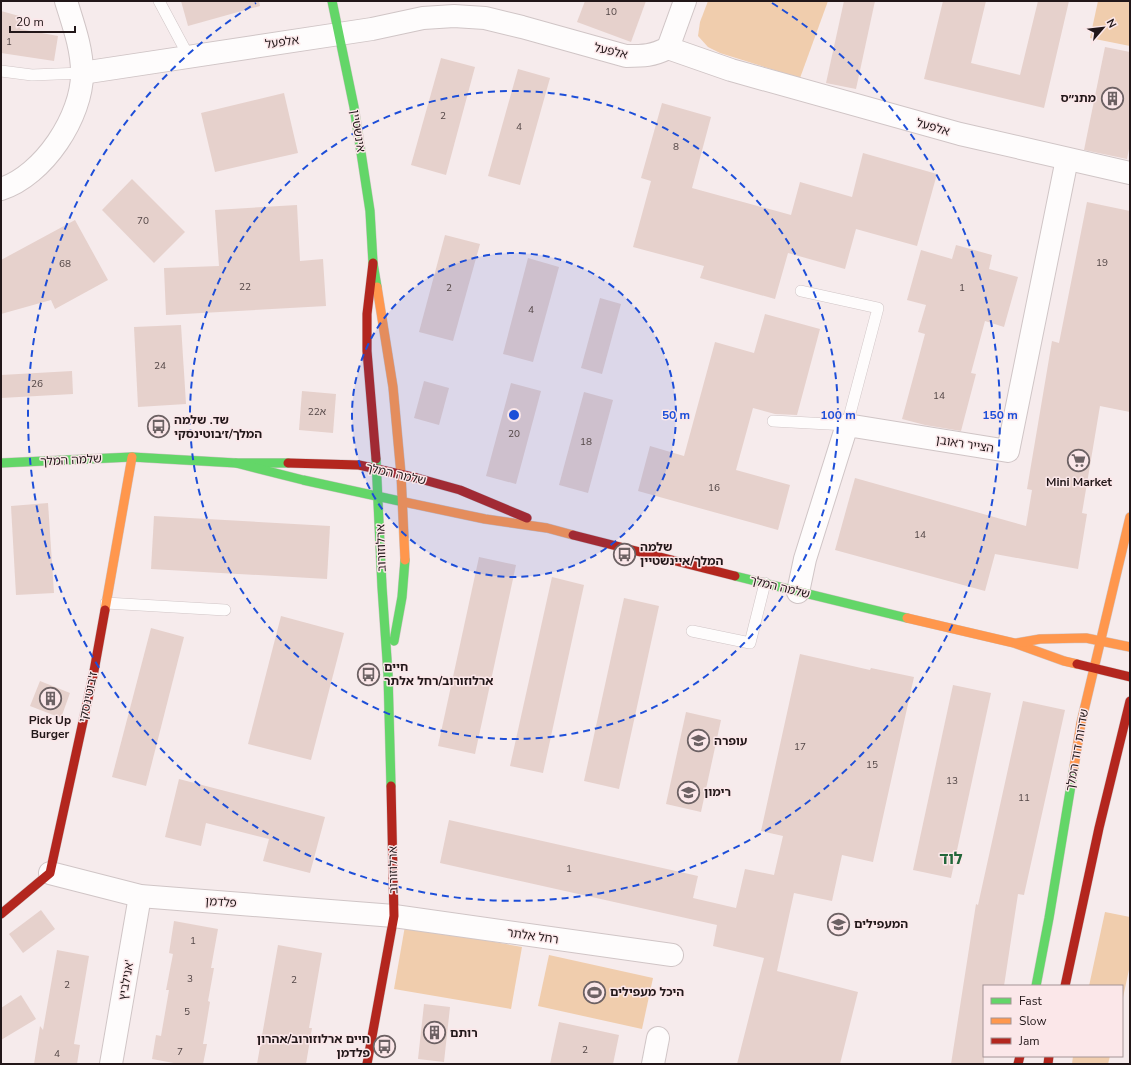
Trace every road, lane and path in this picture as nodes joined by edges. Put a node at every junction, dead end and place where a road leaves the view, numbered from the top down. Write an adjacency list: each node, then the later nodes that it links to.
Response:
1 (66, 1): 9 (street)
2 (159, 1): 7 (lane)
3 (332, 1): 5 (street, אינשטיין)
4 (685, 1): 6 (street)
5 (340, 34): 6 (street, אלפעל); 7 (street, אלפעל); 13 (street, אינשטיין)
6 (668, 48): 10 (street, אלפעל)
7 (189, 57): 9 (street, אלפעל)
8 (1, 71): 9 (lane)
9 (82, 73): 12 (street)
10 (1067, 159): 11 (street, אלפעל); 16 (street, הצייר ראובן)
11 (1130, 173)
12 (1, 189)
13 (373, 263): 20 (street, אינשטיין); 21 (street, אינשטיין)
14 (801, 291): 16 (lane)
15 (773, 421): 16 (lane)
16 (846, 425): 27 (street)
17 (132, 457): 18 (street, שלמה המלך); 19 (street, שלמה המלך); 28 (street, ז'בוטינסקי)
18 (1, 463)
19 (236, 464): 20 (street, שלמה המלך); 22 (street, שלמה המלך)
20 (377, 469): 21 (street, שלמה המלך); 22 (street, ארלוזורוב)
21 (401, 474): 23 (street, אינשטיין); 25 (street, שלמה המלך)
22 (379, 497): 23 (street, שלמה המלך); 35 (street, ארלוזורוב)
23 (404, 502): 25 (street, שלמה המלך); 35 (street, ארלוזורוב)
24 (1130, 517): 31 (street, שדרות דוד המלך)
25 (547, 528): 26 (street, שלמה המלך)
26 (765, 583): 27 (street, שלמה המלך); 30 (lane)
27 (798, 592): 32 (street, שלמה המלך)
28 (106, 603): 29 (lane); 38 (street, ז'בוטינסקי)
29 (225, 610)
30 (692, 631)
31 (1101, 641): 32 (street, שלמה המלך); 33 (street, שלמה המלך); 34 (street, שדרות דוד המלך)
32 (1014, 643): 34 (street, שלמה המלך)
33 (1130, 648)
34 (1094, 669): 36 (street, שלמה המלך); 43 (street, שדרות דוד המלך)
35 (388, 674): 41 (street, ארלוזורוב)
36 (1130, 678)
37 (1130, 701): 44 (street)
38 (50, 873): 39 (street, פלדמן); 40 (street)
39 (140, 896): 41 (street, פלדמן); 46 (street, אנילביץ')
40 (1, 914)
41 (394, 916): 42 (street, רחל אלתר); 47 (street, ארלוזורוב)
42 (672, 955)
43 (1036, 985)
44 (1064, 985)
45 (658, 1038): 48 (street)
46 (111, 1064)
47 (367, 1064)
48 (653, 1064)

